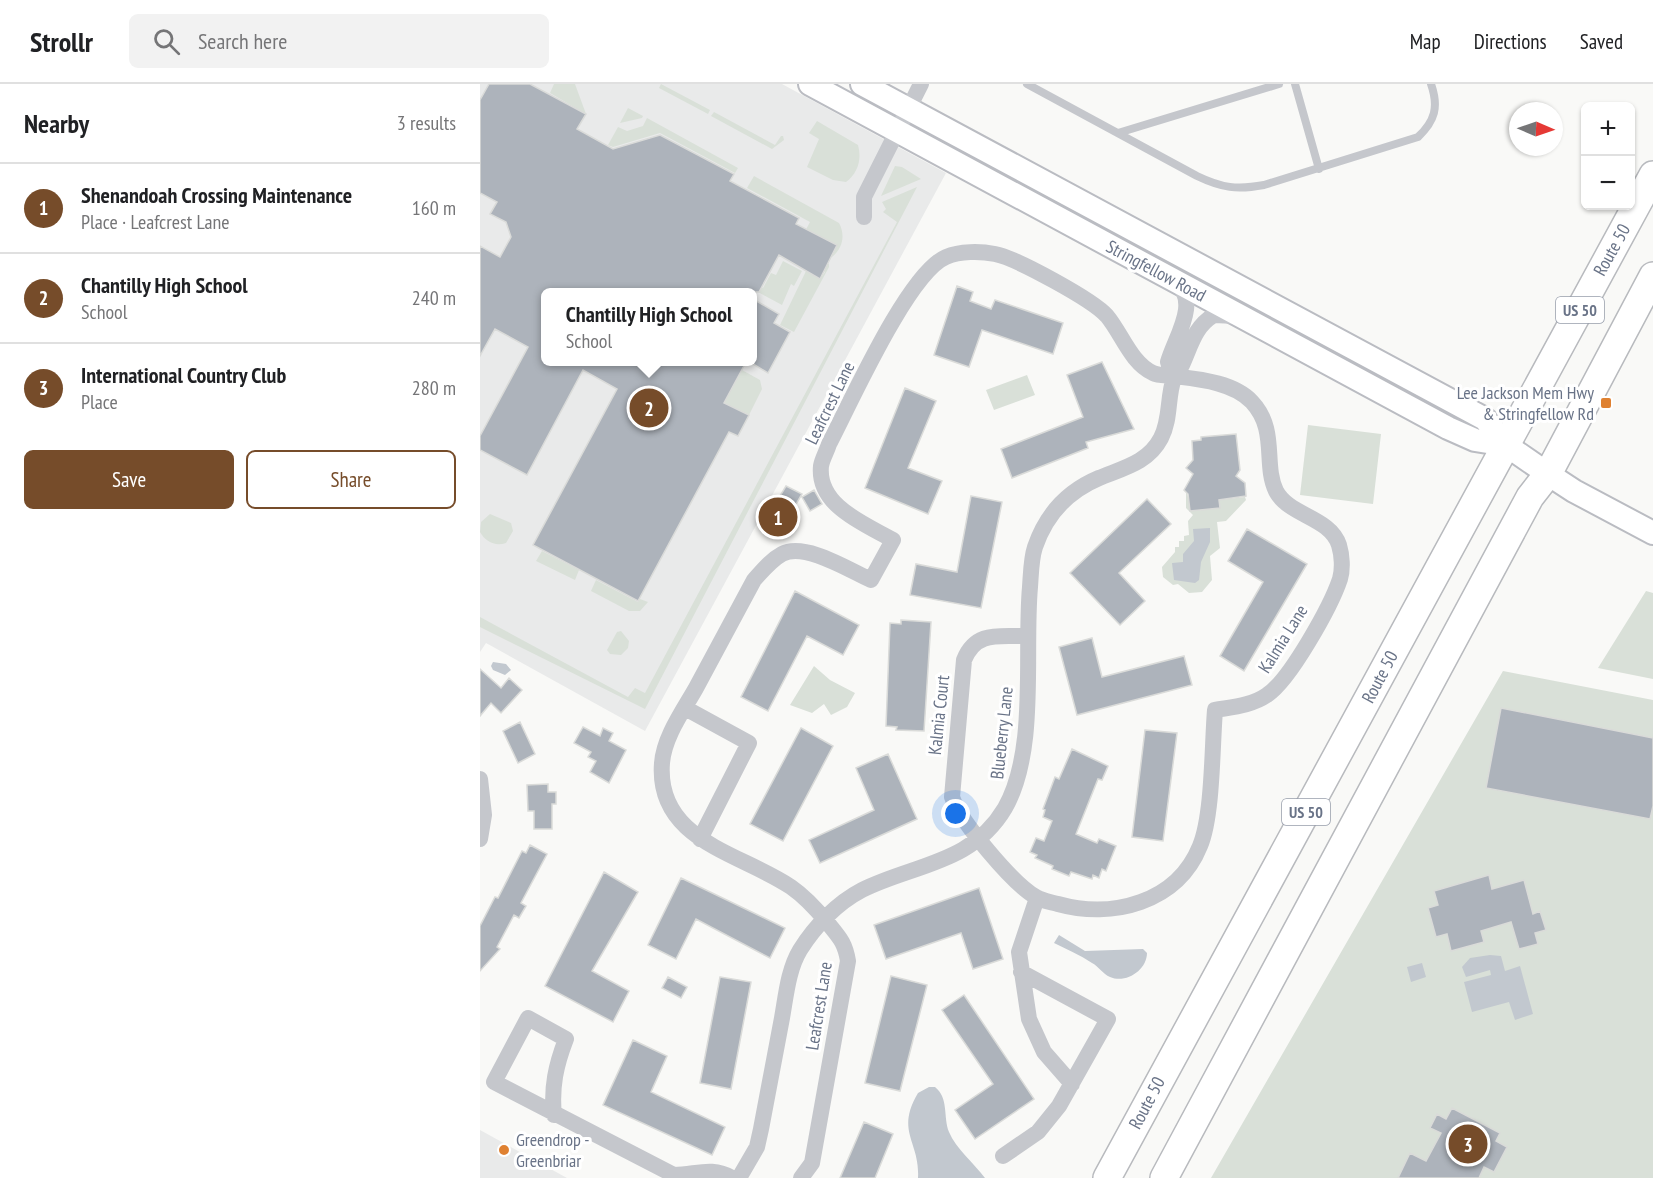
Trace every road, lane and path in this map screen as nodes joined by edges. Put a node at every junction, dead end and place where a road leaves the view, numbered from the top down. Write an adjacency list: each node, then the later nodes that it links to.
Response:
1 (810, 84): 9 (main road, Stringfellow Road)
2 (862, 84): 8 (main road, Stringfellow Road)
3 (921, 84): 8 (street)
4 (1027, 84): 10 (lane)
5 (1280, 84): 10 (lane)
6 (1295, 84): 11 (lane)
7 (1431, 84): 11 (lane)
8 (908, 109): 9 (street); 18 (main road, Stringfellow Road)
9 (897, 132): 13 (street); 15 (main road, Stringfellow Road)
10 (1118, 133): 11 (lane)
11 (1319, 169)
12 (1653, 175): 18 (highway, Route 50 / US 50)
13 (864, 217)
14 (1653, 276): 19 (highway, US 50)
15 (1173, 280): 16 (main road, Stringfellow Road); 17 (street, Blueberry Lane)
16 (1246, 319): 17 (street, Blueberry Lane); 18 (main road, Stringfellow Road)
17 (1174, 376): 21 (street, Blueberry Lane); 22 (street, Leafcrest Lane); 27 (street, Kalmia Lane)
18 (1506, 445): 19 (main road, Stringfellow Road); 36 (highway, Route 50 / US 50)
19 (1548, 474): 20 (main road, Stringfellow Road); 37 (highway, US 50)
20 (1653, 533)
21 (1028, 636): 26 (street, Blueberry Lane); 26 (street, Kalmia Court)
22 (685, 708): 25 (street, Leafcrest Lane); 25 (street)
23 (480, 779): 24 (street)
24 (480, 839)
25 (700, 839): 28 (street, Leafcrest Lane)
26 (978, 840): 27 (street); 28 (street, Blueberry Lane)
27 (1037, 898): 29 (street)
28 (825, 920): 34 (street, Blueberry Lane); 35 (street, Leafcrest Lane)
29 (1021, 972): 30 (street); 30 (street)
30 (1072, 1084): 32 (street)
31 (554, 1115): 31 (street); 33 (street)
32 (1003, 1156)
33 (732, 1178)
34 (739, 1178)
35 (801, 1178)
36 (1107, 1178)
37 (1164, 1178)

